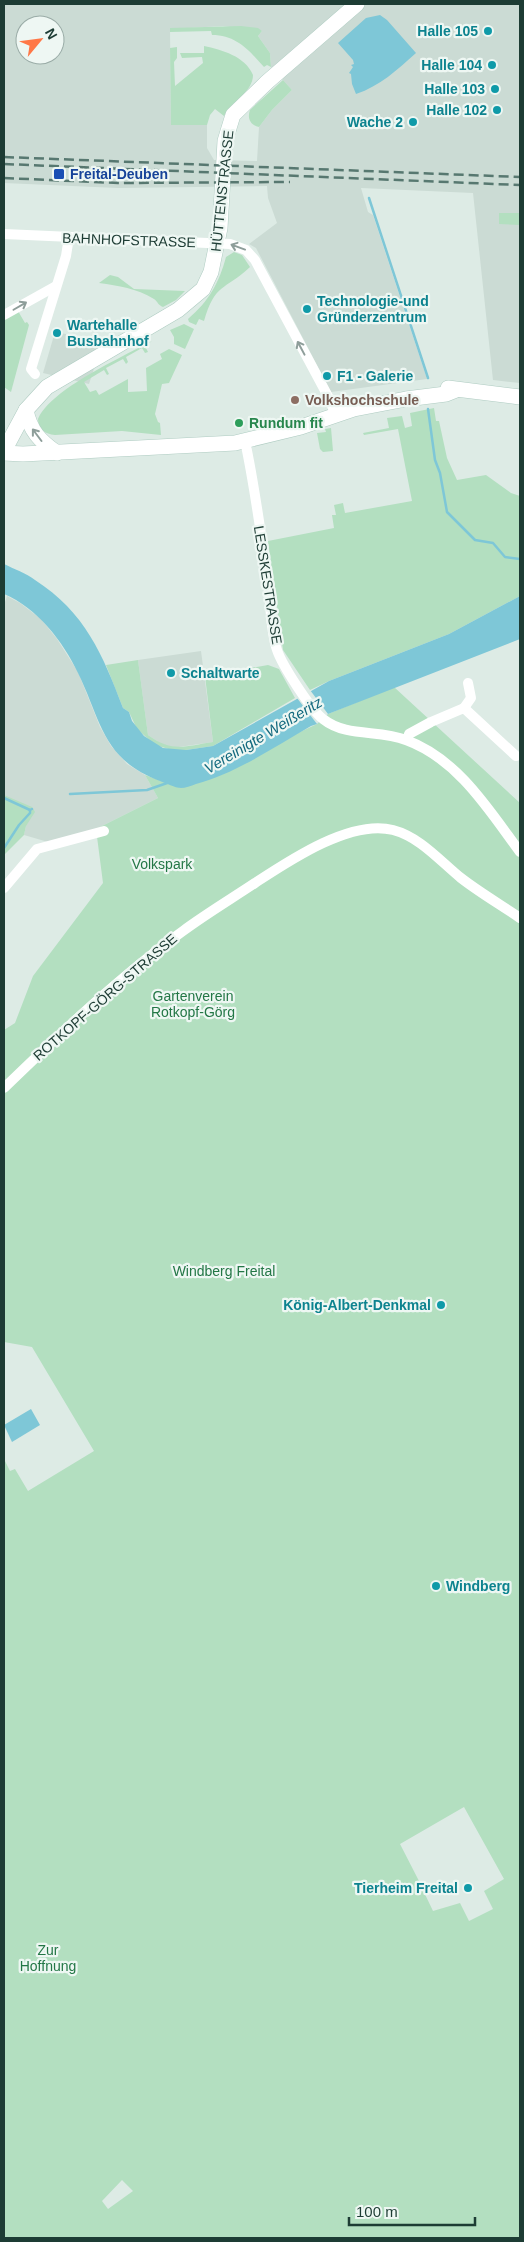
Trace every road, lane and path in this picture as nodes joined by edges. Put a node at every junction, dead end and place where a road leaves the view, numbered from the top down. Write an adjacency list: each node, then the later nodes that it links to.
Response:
1 (357, 4): 4 (main road, HÜTTENSTRASSE)
2 (4, 234): 3 (street, BAHNHOFSTRASSE)
3 (69, 237): 4 (street, BAHNHOFSTRASSE); 5 (street)
4 (218, 243): 9 (main road, HÜTTENSTRASSE); 10 (street, BAHNHOFSTRASSE, one-way to 4)
5 (56, 286): 6 (street, one-way to 5); 7 (street)
6 (4, 315)
7 (35, 374)
8 (520, 397): 10 (main road)
9 (26, 410): 12 (main road, HÜTTENSTRASSE); 13 (main road, one-way to 9)
10 (334, 410): 11 (main road)
11 (245, 441): 13 (main road); 16 (street, LESSKESTRASSE)
12 (4, 452): 13 (main road)
13 (57, 452)
14 (468, 683): 15 (street)
15 (464, 708): 16 (street); 17 (street)
16 (406, 740): 19 (street, LESSKESTRASSE)
17 (520, 746)
18 (104, 830): 20 (street)
19 (520, 852)
20 (4, 888)
21 (520, 918): 22 (street, ROTKOPF-GÖRG-STRASSE)
22 (4, 1088)

